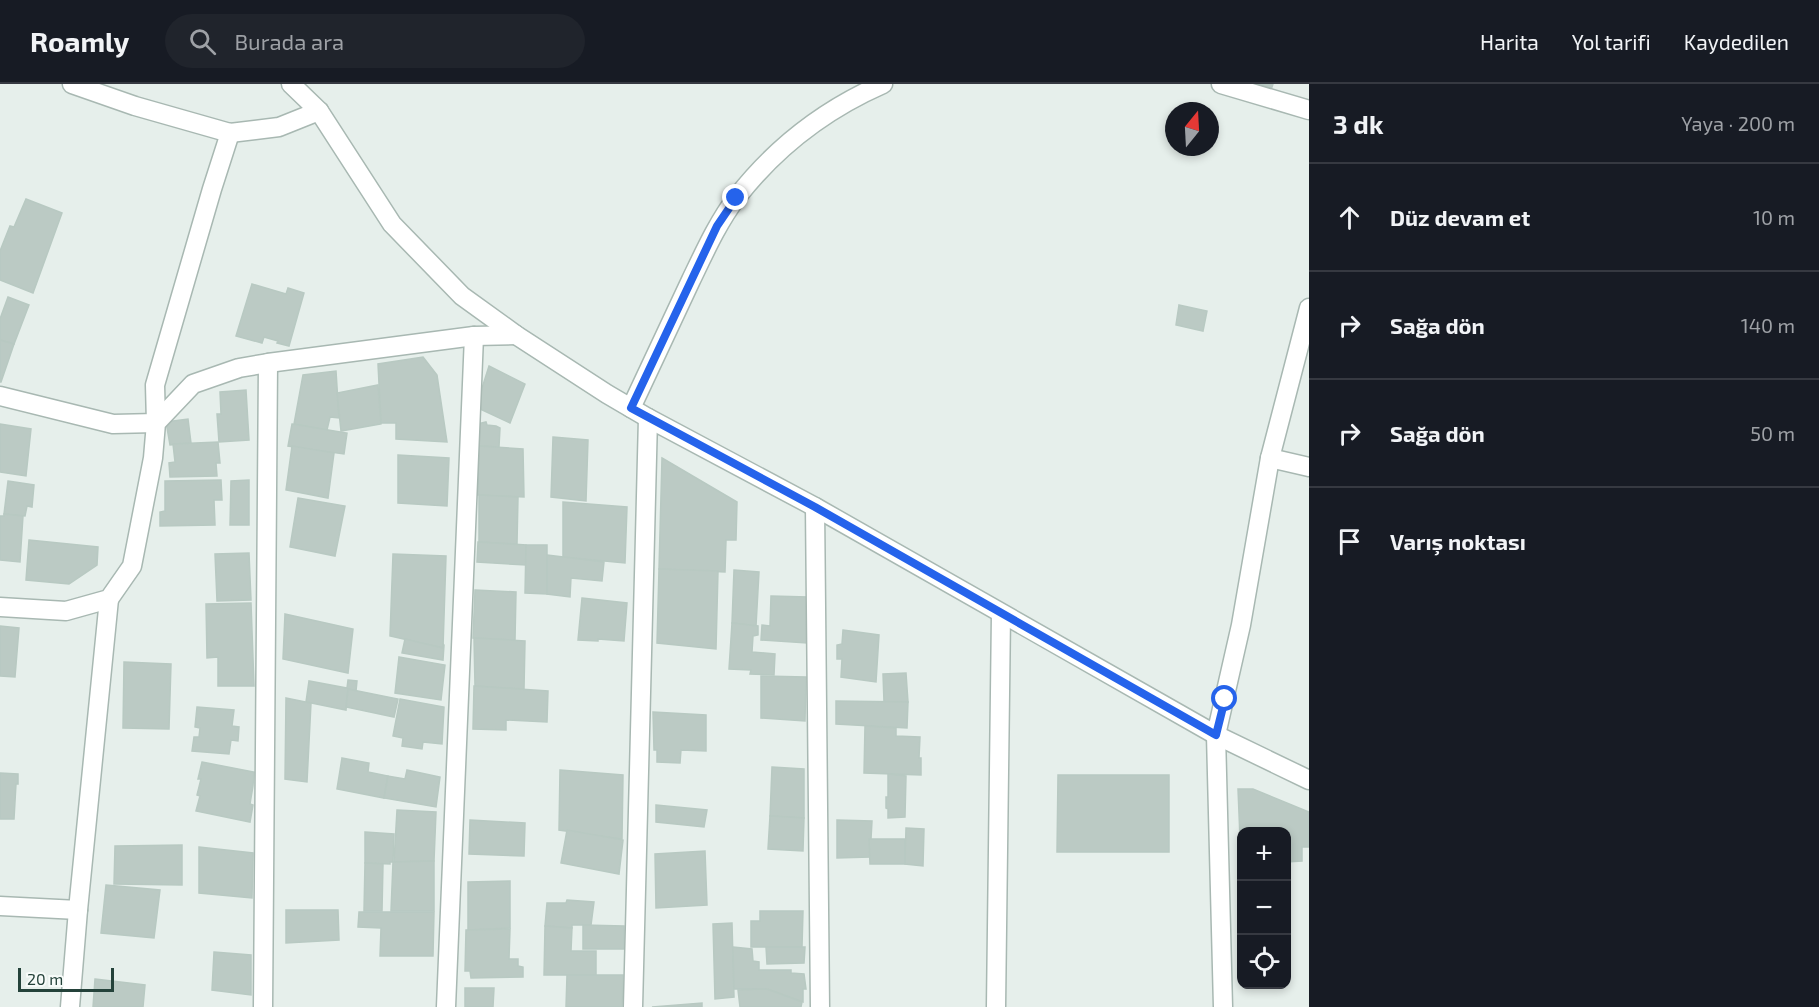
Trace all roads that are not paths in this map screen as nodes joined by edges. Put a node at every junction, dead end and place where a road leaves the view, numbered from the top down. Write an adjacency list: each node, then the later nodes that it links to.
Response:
1 (72, 84): 7 (street)
2 (291, 84): 6 (street)
3 (883, 84): 13 (street)
4 (1221, 84): 5 (street)
5 (1309, 110)
6 (319, 111): 7 (street); 9 (street)
7 (230, 133): 15 (street)
8 (1309, 308): 16 (street)
9 (516, 335): 10 (street); 13 (street)
10 (474, 336): 11 (street); 28 (street)
11 (268, 363): 15 (street); 27 (street)
12 (0, 396): 15 (street)
13 (631, 408): 14 (street)
14 (648, 418): 18 (street); 29 (street)
15 (156, 423): 19 (street)
16 (1270, 458): 17 (street); 22 (street)
17 (1309, 467)
18 (815, 507): 21 (street); 30 (street)
19 (110, 599): 20 (street); 25 (street)
20 (0, 607)
21 (1001, 614): 22 (street); 31 (street)
22 (1216, 735): 23 (street); 32 (street)
23 (1309, 780)
24 (0, 906): 25 (street)
25 (78, 910): 26 (street)
26 (70, 1007)
27 (263, 1007)
28 (446, 1007)
29 (633, 1007)
30 (820, 1007)
31 (996, 1007)
32 (1223, 1007)

